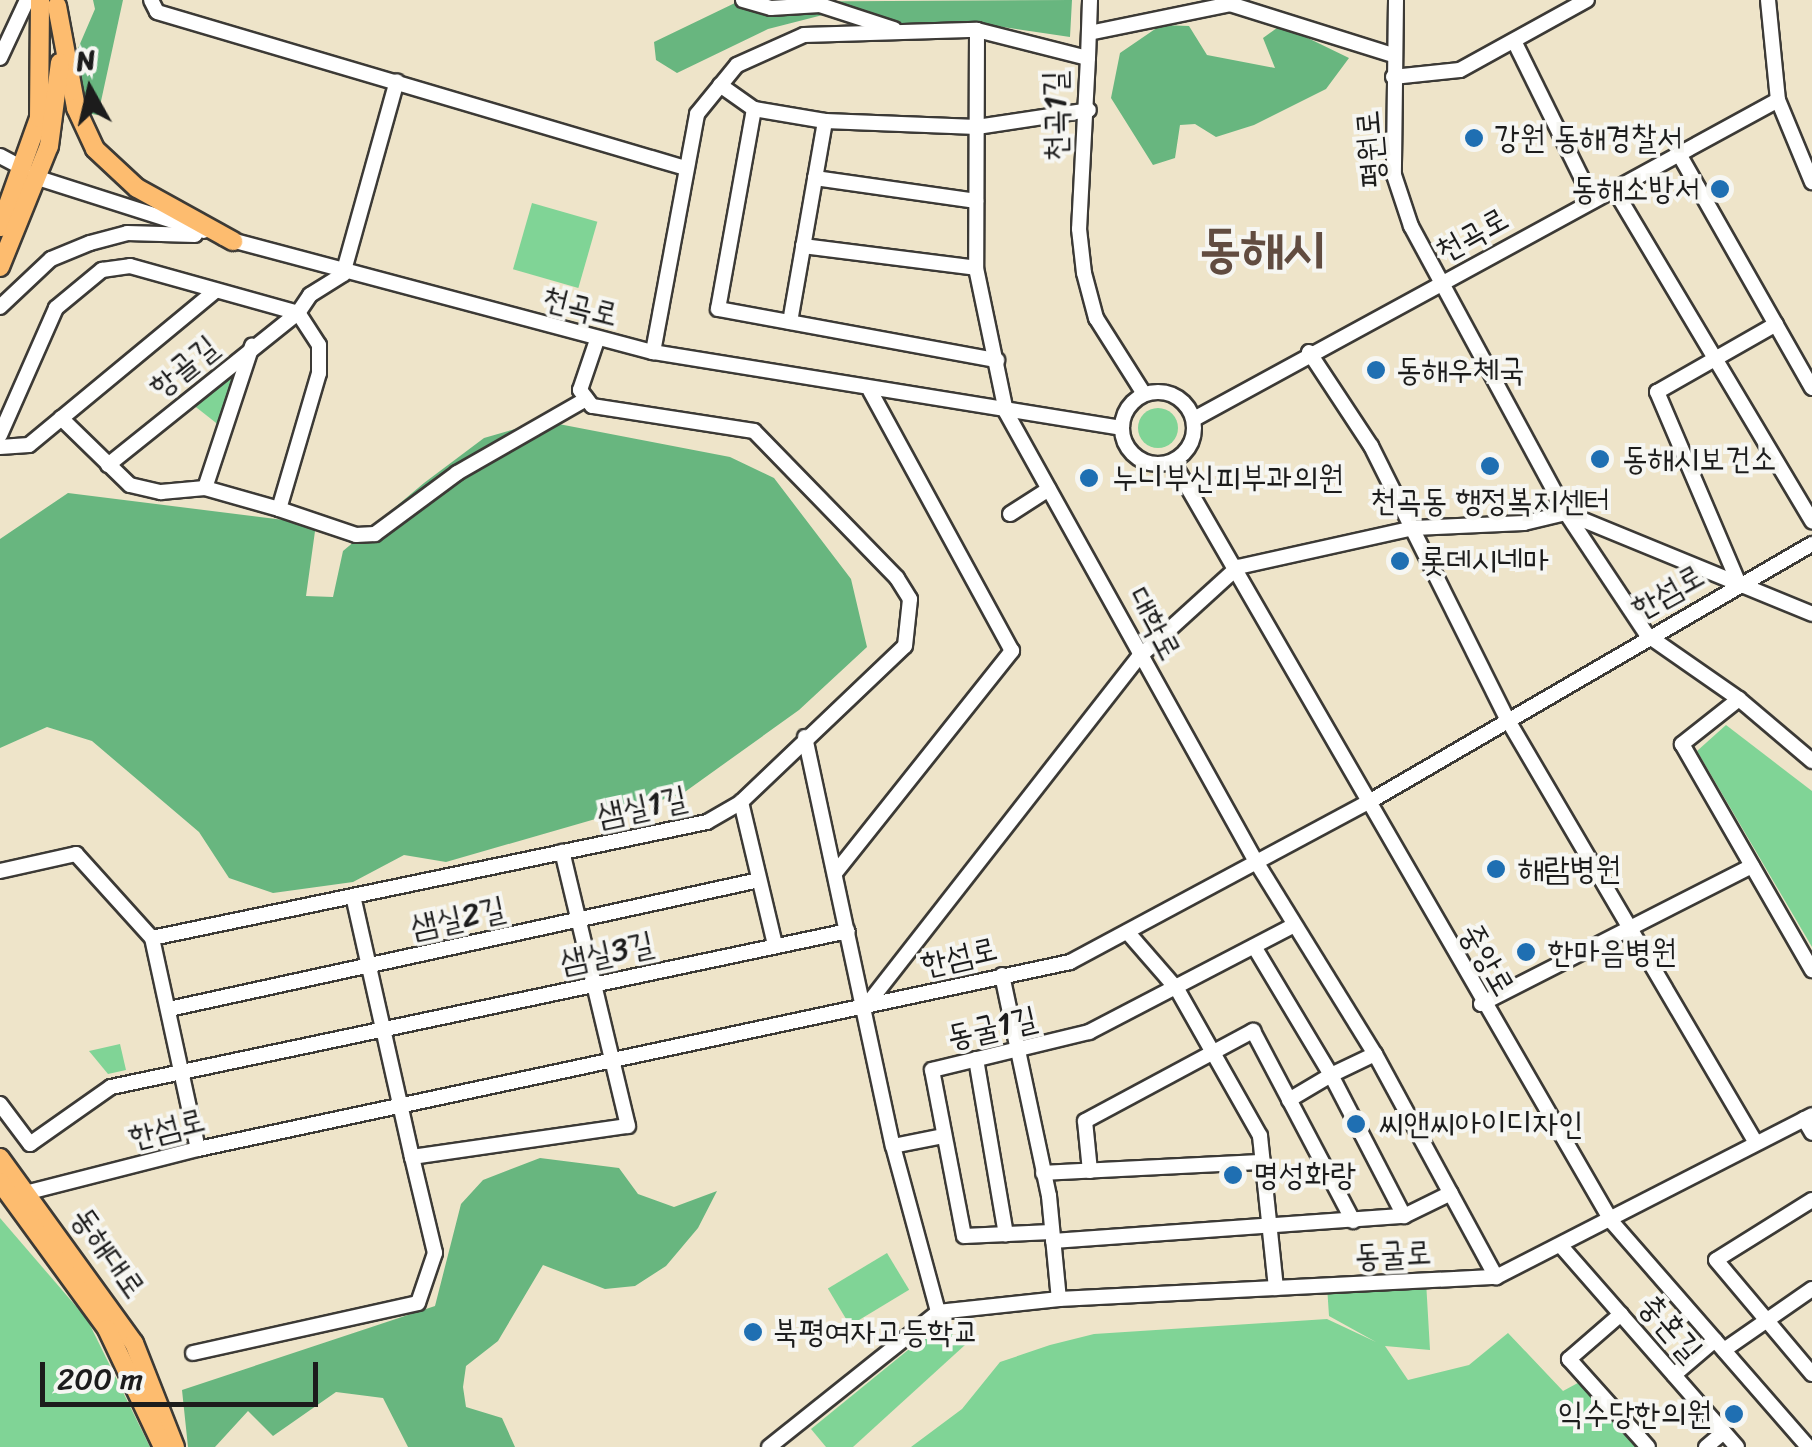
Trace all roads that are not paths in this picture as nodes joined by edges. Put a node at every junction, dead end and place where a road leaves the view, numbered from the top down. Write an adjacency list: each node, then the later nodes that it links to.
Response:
1 (27, 0): 15 (street)
2 (151, 0): 18 (street)
3 (743, 0): 11 (street)
4 (1090, 0): 12 (street)
5 (1396, 0): 14 (street, 평원로)
6 (1587, 0): 13 (street)
7 (1768, 0): 20 (street)
8 (51, 2): 28 (main road); 35 (main road)
9 (1230, 2): 12 (street); 14 (street)
10 (977, 30): 11 (street, 천곡1길); 16 (street, 천곡1길); 24 (street, 대학로)
11 (904, 32): 19 (street, 천곡1길)
12 (1089, 33): 16 (street)
13 (1514, 41): 17 (street); 33 (street)
14 (1393, 55): 17 (street, 평원로)
15 (0, 58)
16 (1088, 58): 22 (street, 천곡1길)
17 (1393, 76): 40 (street, 평원로)
18 (397, 81): 27 (street); 39 (street)
19 (720, 85): 21 (street); 27 (street)
20 (1778, 100): 25 (street, 천곡로); 30 (street)
21 (754, 109): 23 (street); 44 (street)
22 (1089, 110): 24 (street); 54 (street, 천곡1길)
23 (825, 121): 24 (street); 29 (street)
24 (976, 127): 32 (street, 대학로)
25 (1679, 154): 31 (street, 천곡로); 45 (street)
26 (0, 156): 28 (street, 천곡로)
27 (682, 166): 48 (street)
28 (31, 174): 34 (main road); 35 (street, 천곡로); 37 (main road)
29 (815, 178): 32 (street); 36 (street)
30 (1812, 182)
31 (1614, 189): 33 (street, 천곡로); 50 (street)
32 (976, 201): 38 (street, 대학로)
33 (1592, 201): 40 (street, 천곡로)
34 (0, 227)
35 (232, 240): 39 (street, 천곡로); 42 (street)
36 (803, 246): 38 (street); 44 (street)
37 (0, 266)
38 (976, 268): 51 (street, 대학로)
39 (344, 274): 43 (street, 항골길); 46 (street, 천곡로)
40 (1442, 284): 49 (street, 천곡로); 67 (street, 평원로)
41 (214, 292): 43 (street); 57 (street); 60 (street)
42 (0, 307)
43 (298, 313): 47 (street, 항골길); 66 (street)
44 (790, 322): 51 (street)
45 (1776, 324): 50 (street); 52 (street)
46 (597, 340): 48 (street, 천곡로); 55 (street)
47 (252, 346): 63 (street, 항골길); 64 (street)
48 (652, 352): 53 (street, 천곡로)
49 (1310, 352): 58 (street, 천곡로); 70 (street)
50 (1715, 358): 69 (street); 73 (street)
51 (997, 360): 56 (street, 대학로)
52 (1812, 388)
53 (870, 391): 56 (street, 천곡로); 87 (street)
54 (1144, 394): 58 (street); 59 (street)
55 (586, 399): 66 (street); 79 (street, 샘실1길)
56 (1006, 412): 59 (street, 천곡로); 65 (street, 대학로)
57 (62, 418): 61 (street); 63 (street)
58 (1194, 419): 62 (street)
59 (1122, 428): 62 (street)
60 (0, 436)
61 (0, 446)
62 (1173, 462): 72 (street, 중앙로)
63 (108, 466): 64 (street)
64 (206, 488): 66 (street)
65 (1049, 489): 68 (street); 76 (street, 대학로)
66 (279, 509)
67 (1566, 512): 70 (street); 73 (street); 75 (street, 평원로)
68 (1010, 514)
69 (1812, 521)
70 (1414, 528): 72 (street); 78 (street)
71 (1812, 544): 73 (street, 한섬로)
72 (1238, 567): 76 (street); 82 (street, 중앙로)
73 (1739, 584): 74 (street); 75 (street, 한섬로)
74 (1812, 614)
75 (1646, 635): 77 (street); 78 (street, 한섬로)
76 (1139, 657): 84 (street, 대학로); 104 (street)
77 (1739, 699): 80 (street); 85 (street)
78 (1506, 717): 82 (street, 한섬로); 93 (street)
79 (806, 737): 81 (street, 샘실1길); 87 (street)
80 (1812, 761)
81 (741, 802): 83 (street, 샘실1길); 88 (street)
82 (1367, 802): 84 (street, 한섬로); 103 (street, 중앙로)
83 (562, 852): 89 (street, 샘실1길); 90 (street)
84 (1255, 860): 91 (street, 대학로); 94 (street, 한섬로)
85 (1752, 866): 93 (street); 99 (street)
86 (0, 871): 95 (street)
87 (836, 872): 92 (street)
88 (758, 880): 90 (street, 샘실2길); 96 (street)
89 (354, 900): 95 (street, 샘실1길); 98 (street)
90 (578, 921): 98 (street, 샘실2길); 101 (street)
91 (1293, 926): 97 (street, 동굴1길); 109 (street, 대학로)
92 (848, 931): 96 (street, 샘실3길); 104 (street)
93 (1632, 932): 103 (street); 120 (street)
94 (1129, 934): 100 (street, 한섬로); 102 (street)
95 (152, 938): 105 (street)
96 (775, 945): 101 (street, 샘실3길)
97 (1255, 948): 102 (street, 동굴1길); 113 (street)
98 (368, 964): 105 (street, 샘실2길); 106 (street)
99 (1812, 970)
100 (1002, 976): 104 (street, 한섬로); 107 (street)
101 (590, 984): 106 (street, 샘실3길); 111 (street)
102 (1177, 989): 107 (street, 동굴1길); 108 (street)
103 (1481, 1004): 133 (street, 중앙로)
104 (866, 1006): 111 (street, 한섬로); 121 (street)
105 (168, 1009): 112 (street)
106 (383, 1032): 112 (street, 샘실3길); 116 (street)
107 (1016, 1053): 110 (street, 동굴1길); 127 (street)
108 (1214, 1054): 114 (street); 125 (street); 126 (street)
109 (1376, 1054): 113 (street); 129 (street, 대학로)
110 (976, 1059): 119 (street, 동굴1길); 135 (street)
111 (609, 1063): 116 (street, 한섬로); 124 (street)
112 (183, 1074): 115 (street, 샘실3길); 122 (street)
113 (1331, 1075): 114 (street); 131 (street)
114 (1289, 1100): 132 (street)
115 (0, 1104)
116 (402, 1107): 122 (street, 한섬로); 124 (street)
117 (1808, 1117): 118 (street); 120 (street, 동굴로)
118 (1812, 1133)
119 (944, 1136): 121 (street); 135 (street, 동굴1길)
120 (1756, 1144): 133 (street, 동굴로)
121 (893, 1146): 142 (street)
122 (198, 1148): 128 (street, 한섬로)
123 (0, 1158): 128 (main road, 동해대로)
124 (412, 1158): 146 (street)
125 (1264, 1162): 126 (street); 134 (street)
126 (1090, 1171): 127 (street)
127 (1043, 1173): 136 (street)
128 (10, 1191): 150 (main road, 동해대로); 151 (main road, 동해대로)
129 (1450, 1194): 131 (street, 동굴1길); 138 (street, 대학로)
130 (1812, 1200): 144 (street)
131 (1404, 1216): 132 (street, 동굴1길)
132 (1354, 1221): 134 (street, 동굴1길)
133 (1612, 1222): 137 (street, 동굴로); 145 (street, 중앙로)
134 (1272, 1228): 136 (street, 동굴1길); 139 (street)
135 (1006, 1234): 136 (street, 동굴1길)
136 (1052, 1237): 141 (street)
137 (1561, 1246): 138 (street, 동굴로); 143 (street, 충혼길)
138 (1496, 1277): 139 (street, 동굴로)
139 (1276, 1288): 141 (street, 동굴로)
140 (1812, 1289): 144 (street)
141 (1060, 1299): 142 (street, 동굴로)
142 (938, 1312): 152 (street)
143 (1621, 1314): 147 (street, 충혼길); 153 (street)
144 (1766, 1319): 145 (street); 148 (street)
145 (1719, 1345): 147 (street); 156 (street, 중앙로)
146 (193, 1352)
147 (1674, 1374): 149 (street, 충혼길)
148 (1812, 1374)
149 (1724, 1432): 154 (street); 155 (street, 충혼길)
150 (162, 1447)
151 (175, 1447)
152 (769, 1447)
153 (1648, 1447)
154 (1706, 1447)
155 (1737, 1447)
156 (1808, 1447)

